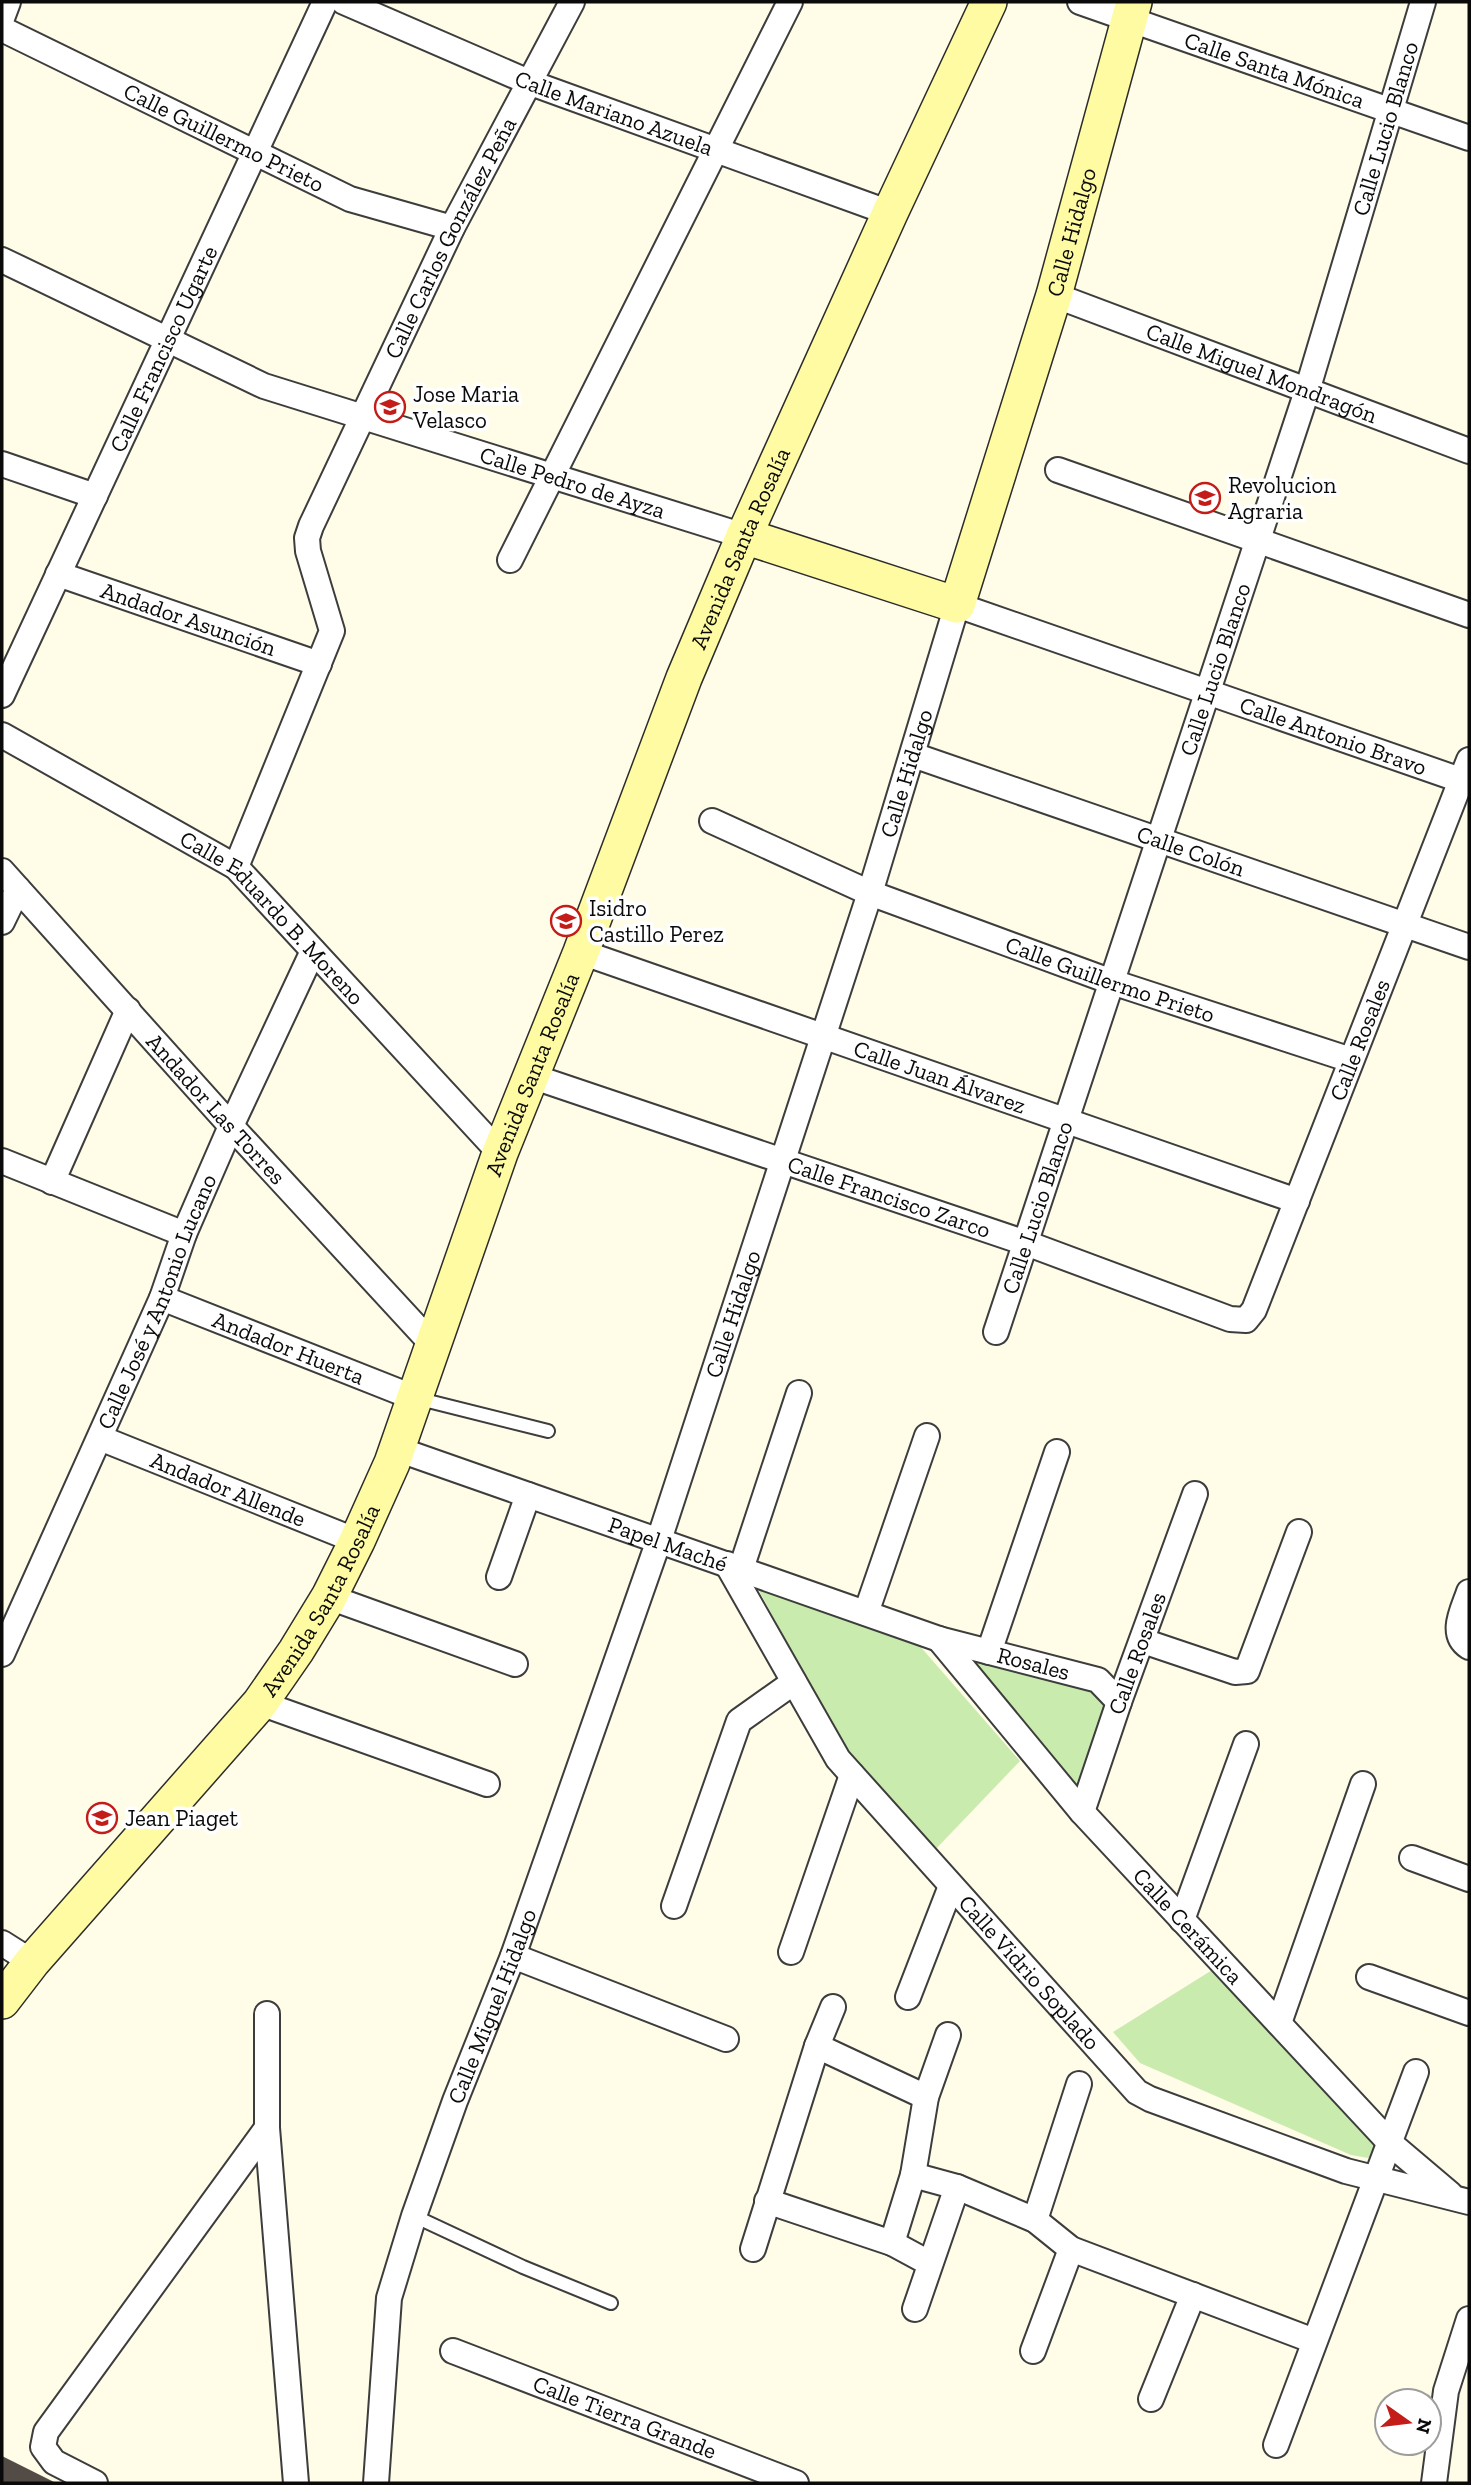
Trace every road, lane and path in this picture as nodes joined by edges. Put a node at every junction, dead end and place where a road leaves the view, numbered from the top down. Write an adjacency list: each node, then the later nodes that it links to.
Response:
1 (8, 2): 10 (street)
2 (325, 2): 16 (street, Calle Francisco Ugarte)
3 (344, 2): 12 (street, Calle Mariano Azuela)
4 (572, 2): 12 (street, Calle Carlos González Peña)
5 (790, 2): 15 (street)
6 (989, 2): 17 (street, Avenida Santa Rosalía)
7 (1080, 2): 9 (street, Calle Santa Mónica)
8 (1423, 2): 13 (street, Calle Lucio Blanco)
9 (1132, 10): 13 (street, Calle Santa Mónica); 20 (street, Calle Hidalgo)
10 (2, 18)
11 (2, 29): 16 (street, Calle Guillermo Prieto)
12 (531, 83): 15 (street, Calle Mariano Azuela); 18 (street, Calle Carlos González Peña)
13 (1391, 111): 14 (street, Calle Santa Mónica); 22 (street, Calle Lucio Blanco)
14 (1469, 138)
15 (717, 149): 17 (street, Calle Mariano Azuela); 27 (street)
16 (254, 151): 18 (street, Calle Guillermo Prieto); 21 (street, Calle Francisco Ugarte)
17 (890, 213): 29 (street, Avenida Santa Rosalía)
18 (452, 228): 23 (street, Calle Carlos González Peña)
19 (2, 260): 21 (street, Calle Pedro de Ayza)
20 (1054, 295): 22 (street, Calle Miguel Mondragón); 33 (street, Calle Hidalgo)
21 (168, 340): 23 (street, Calle Pedro de Ayza); 28 (street, Calle Francisco Ugarte)
22 (1307, 391): 24 (street, Calle Miguel Mondragón); 30 (street, Calle Lucio Blanco)
23 (362, 416): 27 (street, Calle Pedro de Ayza); 35 (street, Calle Carlos González Peña)
24 (1469, 451)
25 (2, 464): 28 (street)
26 (1058, 470): 30 (street)
27 (552, 476): 29 (street, Calle Pedro de Ayza); 31 (street)
28 (95, 496): 32 (street, Calle Francisco Ugarte)
29 (744, 536): 33 (street, Calle Pedro de Ayza); 50 (street, Avenida Santa Rosalía)
30 (1258, 541): 34 (street); 36 (street, Calle Lucio Blanco)
31 (510, 560)
32 (58, 574): 35 (street, Andador Asunción); 37 (street, Calle Francisco Ugarte)
33 (957, 605): 36 (street, Calle Antonio Bravo); 39 (street, Calle Hidalgo)
34 (1469, 615)
35 (319, 664): 43 (street, Calle Carlos González Peña)
36 (1208, 691): 40 (street, Calle Antonio Bravo); 42 (street, Calle Lucio Blanco)
37 (2, 695)
38 (2, 736): 43 (street, Calle Eduardo B. Moreno)
39 (913, 755): 42 (street, Calle Colón); 45 (street, Calle Hidalgo)
40 (1467, 774): 47 (street, Calle Rosales)
41 (712, 821): 45 (street, Calle Guillermo Prieto)
42 (1159, 840): 47 (street, Calle Colón); 51 (street, Calle Lucio Blanco)
43 (236, 867): 49 (street, Calle Eduardo B. Moreno)
44 (10, 880): 46 (street); 52 (street, Andador Las Torres)
45 (870, 893): 51 (street, Calle Guillermo Prieto); 53 (street, Calle Hidalgo)
46 (2, 922)
47 (1404, 923): 48 (street, Calle Colón); 54 (street, Calle Rosales)
48 (1469, 947)
49 (313, 951): 57 (street, Calle José y Antonio Lucano); 58 (street, Calle Eduardo B. Moreno)
50 (581, 951): 53 (street, Calle Juan Álvarez); 55 (street, Avenida Santa Rosalía)
51 (1112, 982): 54 (street, Calle Guillermo Prieto); 56 (street, Calle Lucio Blanco)
52 (128, 1010): 57 (street, Andador Las Torres); 61 (street)
53 (824, 1036): 56 (street, Calle Juan Álvarez); 60 (street, Calle Hidalgo)
54 (1350, 1060): 62 (street, Calle Rosales)
55 (531, 1076): 58 (street, Avenida Santa Rosalía); 60 (street, Calle Francisco Zarco)
56 (1067, 1120): 62 (street, Calle Juan Álvarez); 64 (street, Calle Lucio Blanco)
57 (231, 1126): 63 (street, Calle José y Antonio Lucano); 68 (street, Andador Las Torres)
58 (500, 1153): 68 (street, Avenida Santa Rosalía)
59 (2, 1161): 61 (street)
60 (783, 1161): 64 (street, Calle Francisco Zarco); 80 (street, Calle Hidalgo)
61 (52, 1182): 63 (street)
62 (1297, 1201): 66 (street, Calle Rosales)
63 (184, 1234): 65 (street, Calle José y Antonio Lucano)
64 (1026, 1244): 66 (street, Calle Francisco Zarco); 67 (street, Calle Lucio Blanco)
65 (162, 1298): 70 (street, Andador Huerta); 73 (street, Calle José y Antonio Lucano)
66 (1246, 1320)
67 (996, 1332)
68 (433, 1345): 70 (street, Avenida Santa Rosalía)
69 (799, 1394): 81 (street)
70 (415, 1398): 71 (lane); 74 (street, Avenida Santa Rosalía)
71 (548, 1431)
72 (927, 1436): 85 (street)
73 (100, 1438): 79 (street, Andador Allende); 90 (street, Calle José y Antonio Lucano)
74 (397, 1449): 77 (street, Papel Maché); 79 (street, Avenida Santa Rosalía)
75 (1057, 1452): 89 (street)
76 (1195, 1494): 87 (street, Calle Rosales)
77 (528, 1495): 80 (street, Papel Maché); 82 (street)
78 (1299, 1532): 87 (street)
79 (357, 1541): 84 (street, Avenida Santa Rosalía)
80 (659, 1541): 81 (street, Papel Maché); 107 (street, Calle Miguel Hidalgo)
81 (734, 1567): 85 (street, Papel Maché); 92 (street, Calle Vidrio Soplado)
82 (499, 1577)
83 (1469, 1592): 88 (street)
84 (329, 1597): 91 (street); 94 (street, Avenida Santa Rosalía)
85 (866, 1614): 86 (street, Papel Maché)
86 (939, 1639): 89 (street, Rosales); 99 (street, Calle Cerámica)
87 (1143, 1641): 93 (street, Calle Rosales)
88 (1469, 1647)
89 (989, 1652): 93 (street, Rosales)
90 (2, 1654)
91 (515, 1664)
92 (794, 1682): 96 (street, Calle Vidrio Soplado); 103 (street)
93 (1119, 1702): 99 (street, Calle Rosales)
94 (260, 1703): 97 (street); 108 (street, Avenida Santa Rosalía)
95 (1246, 1744): 104 (street)
96 (852, 1775): 102 (street, Calle Vidrio Soplado); 106 (street)
97 (487, 1784)
98 (1363, 1784): 115 (street)
99 (1082, 1812): 104 (street, Calle Cerámica)
100 (1412, 1858): 101 (street)
101 (1469, 1879)
102 (951, 1886): 110 (street); 125 (street, Calle Vidrio Soplado)
103 (674, 1906)
104 (1182, 1920): 115 (street, Calle Cerámica)
105 (2, 1943): 108 (street)
106 (791, 1952)
107 (513, 1956): 117 (street); 129 (street, Calle Miguel Hidalgo)
108 (32, 1962): 111 (street, Avenida Santa Rosalía)
109 (1368, 1977): 113 (street)
110 (908, 1997)
111 (2, 2001)
112 (833, 2007): 118 (street)
113 (1469, 2013)
114 (267, 2014): 122 (street)
115 (1279, 2024): 123 (street, Calle Cerámica)
116 (948, 2035): 121 (street)
117 (726, 2039)
118 (817, 2046): 121 (street); 128 (street)
119 (1416, 2072): 123 (street)
120 (1079, 2084): 130 (street)
121 (926, 2097): 124 (street)
122 (267, 2128): 144 (street); 145 (street)
123 (1391, 2144): 125 (street); 127 (street, Calle Cerámica)
124 (913, 2175): 126 (street); 131 (street)
125 (1376, 2180): 127 (street, Calle Vidrio Soplado); 139 (street)
126 (957, 2187): 130 (street); 134 (street)
127 (1462, 2199)
128 (767, 2201): 131 (street); 132 (street)
129 (414, 2216): 136 (lane); 146 (street, Calle Miguel Hidalgo)
130 (1035, 2220): 133 (street)
131 (892, 2243): 134 (street)
132 (753, 2249)
133 (1072, 2249): 135 (street); 141 (street)
134 (929, 2263): 137 (street)
135 (1194, 2295): 139 (street); 142 (street)
136 (611, 2303)
137 (915, 2309)
138 (1469, 2319): 148 (street)
139 (1314, 2341): 143 (street)
140 (453, 2351): 147 (street, Calle Tierra Grande)
141 (1033, 2351)
142 (1151, 2399)
143 (1276, 2445)
144 (94, 2483)
145 (296, 2483)
146 (376, 2483)
147 (796, 2483)
148 (1434, 2483)

